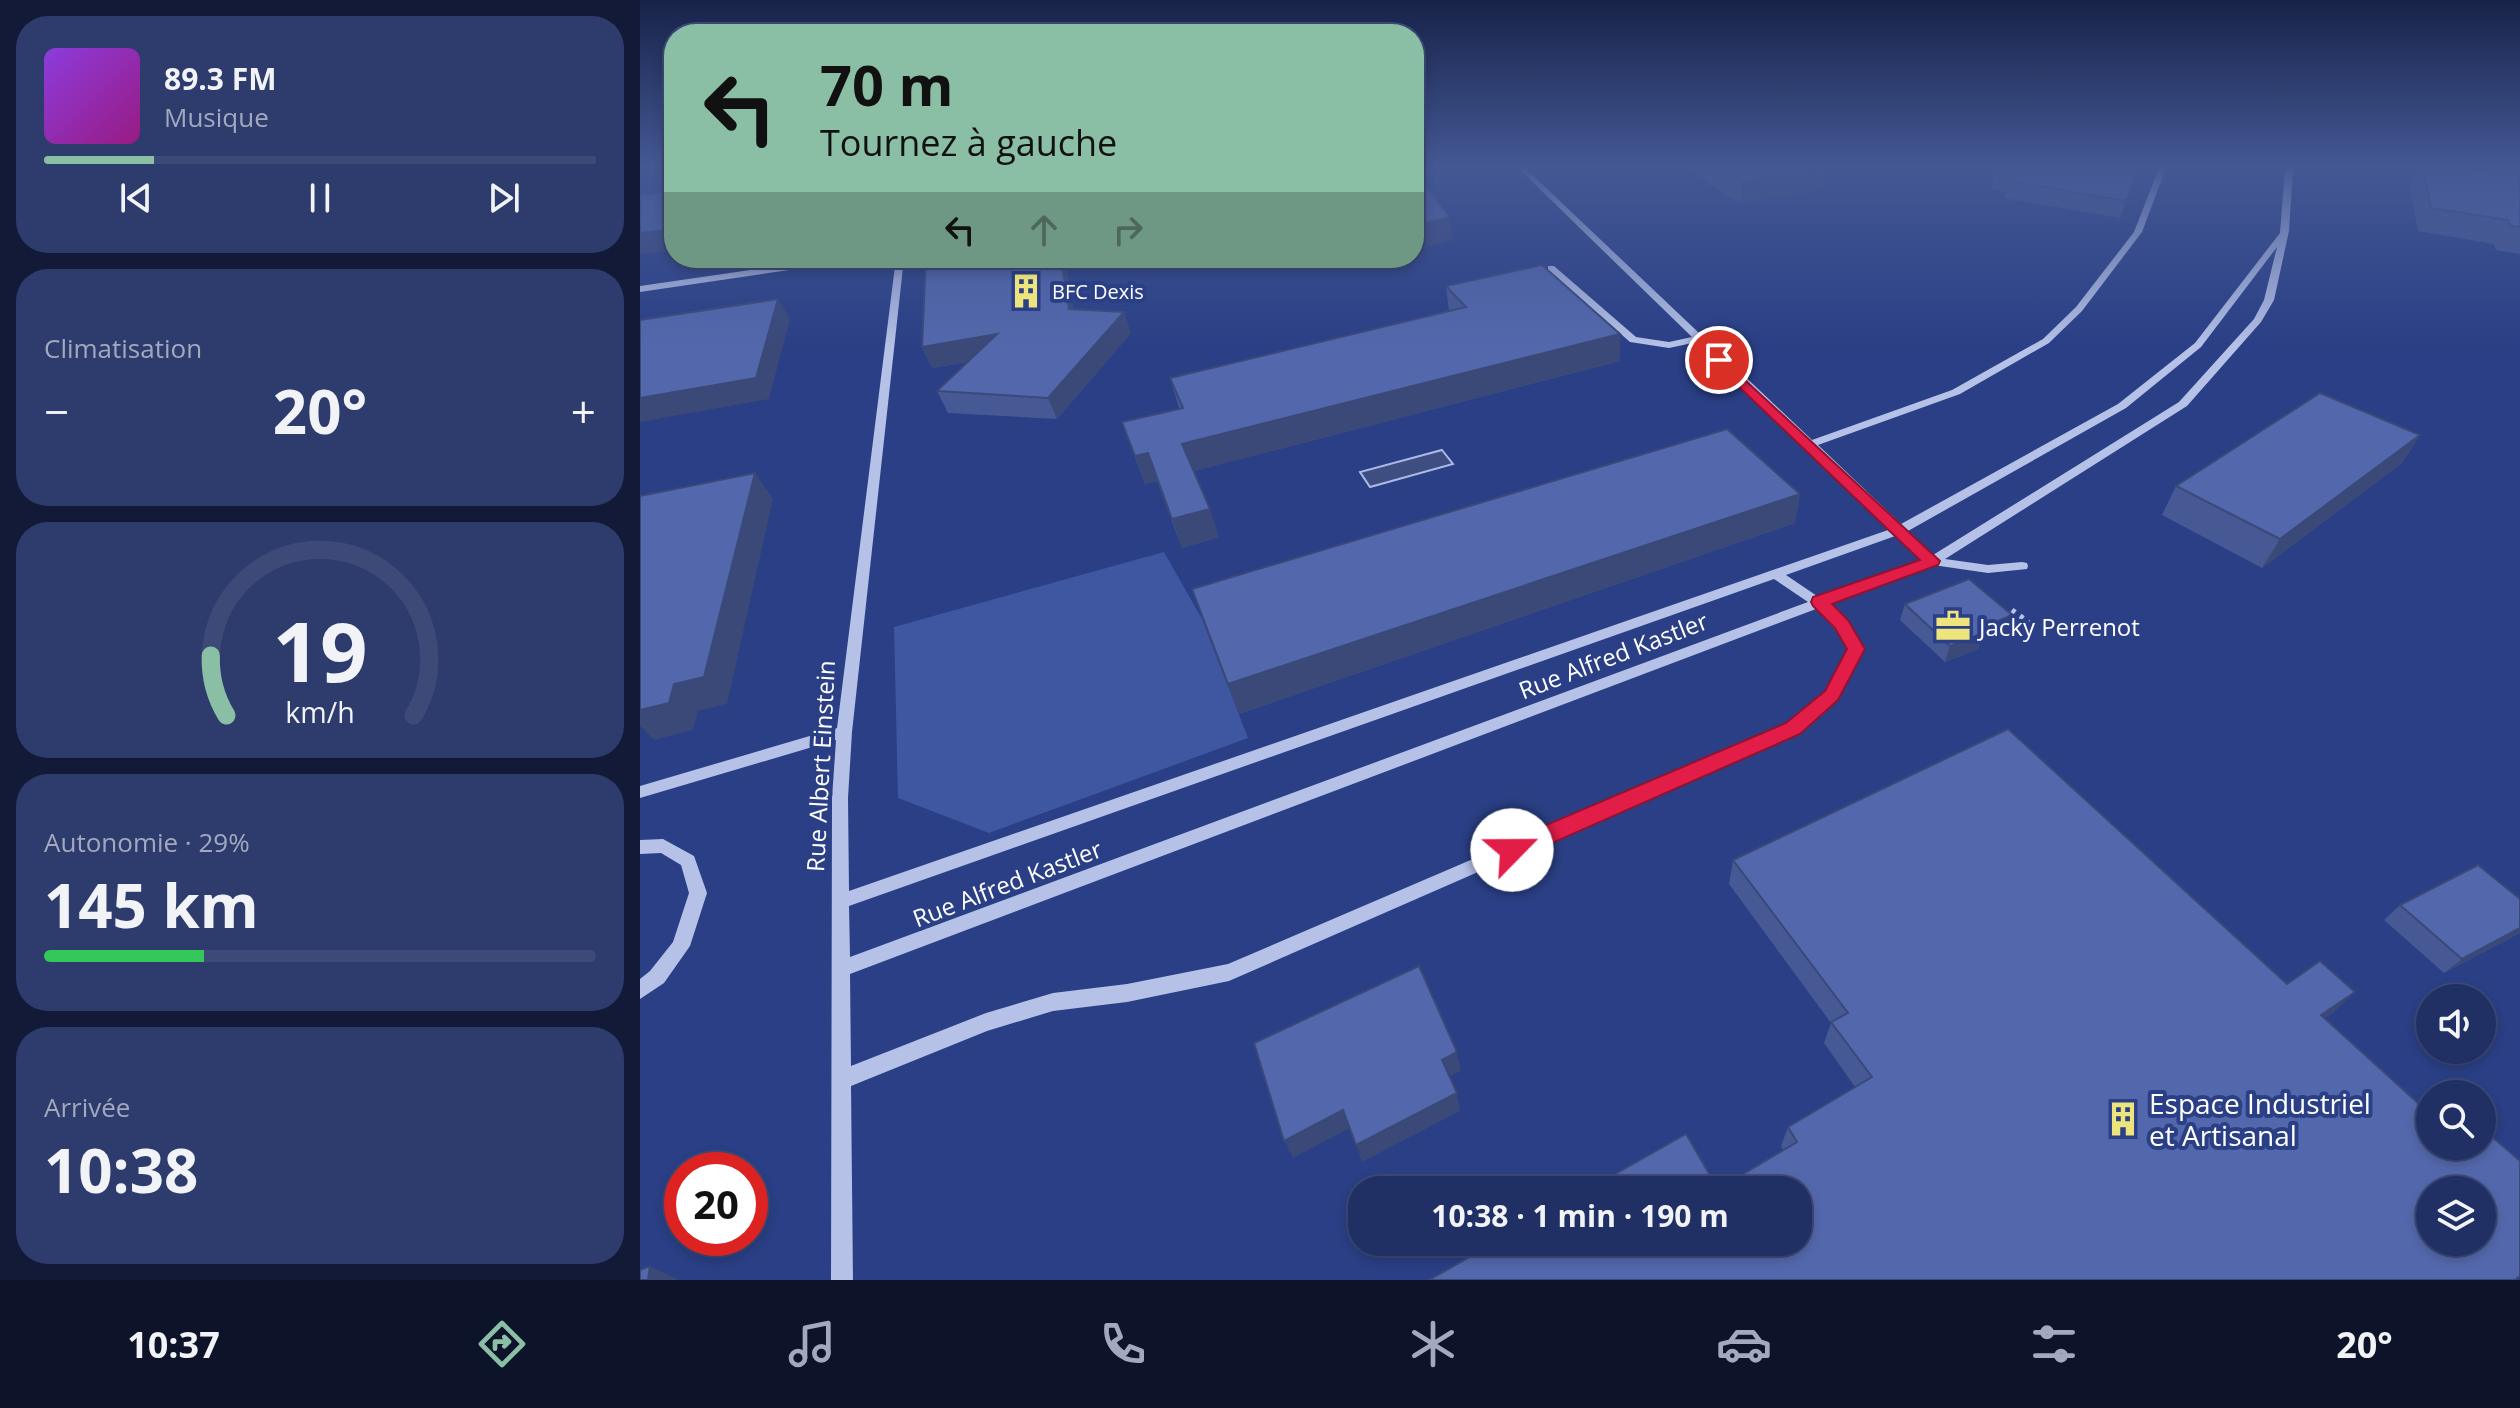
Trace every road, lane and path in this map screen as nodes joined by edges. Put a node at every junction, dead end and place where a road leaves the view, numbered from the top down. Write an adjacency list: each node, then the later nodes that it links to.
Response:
1 (1582, 228): 9 (street)
2 (2140, 228): 10 (street)
3 (2285, 228): 4 (street, Rue Alfred Kastler)
4 (2285, 231): 11 (street, Rue Alfred Kastler); 12 (street, Rue Alfred Kastler)
5 (782, 268): 8 (street)
6 (899, 268): 18 (street, Rue Albert Einstein)
7 (1551, 268): 9 (street)
8 (640, 289)
9 (1696, 339): 10 (street)
10 (1808, 445): 11 (street)
11 (1898, 531): 12 (street); 14 (street, Rue Alfred Kastler)
12 (1932, 561): 13 (street); 15 (street, Rue Alfred Kastler)
13 (2022, 566)
14 (1775, 574): 15 (street); 21 (street, Rue Alfred Kastler)
15 (1819, 602): 22 (street, Rue Alfred Kastler); 24 (street)
16 (2012, 610): 17 (path)
17 (2034, 626)
18 (844, 732): 19 (street); 21 (street, Rue Albert Einstein)
19 (640, 792)
20 (640, 847): 23 (street)
21 (840, 902): 22 (street, Rue Albert Einstein)
22 (841, 969): 24 (street, Rue Albert Einstein)
23 (640, 990)
24 (842, 1080): 25 (street, Rue Albert Einstein)
25 (842, 1280)

